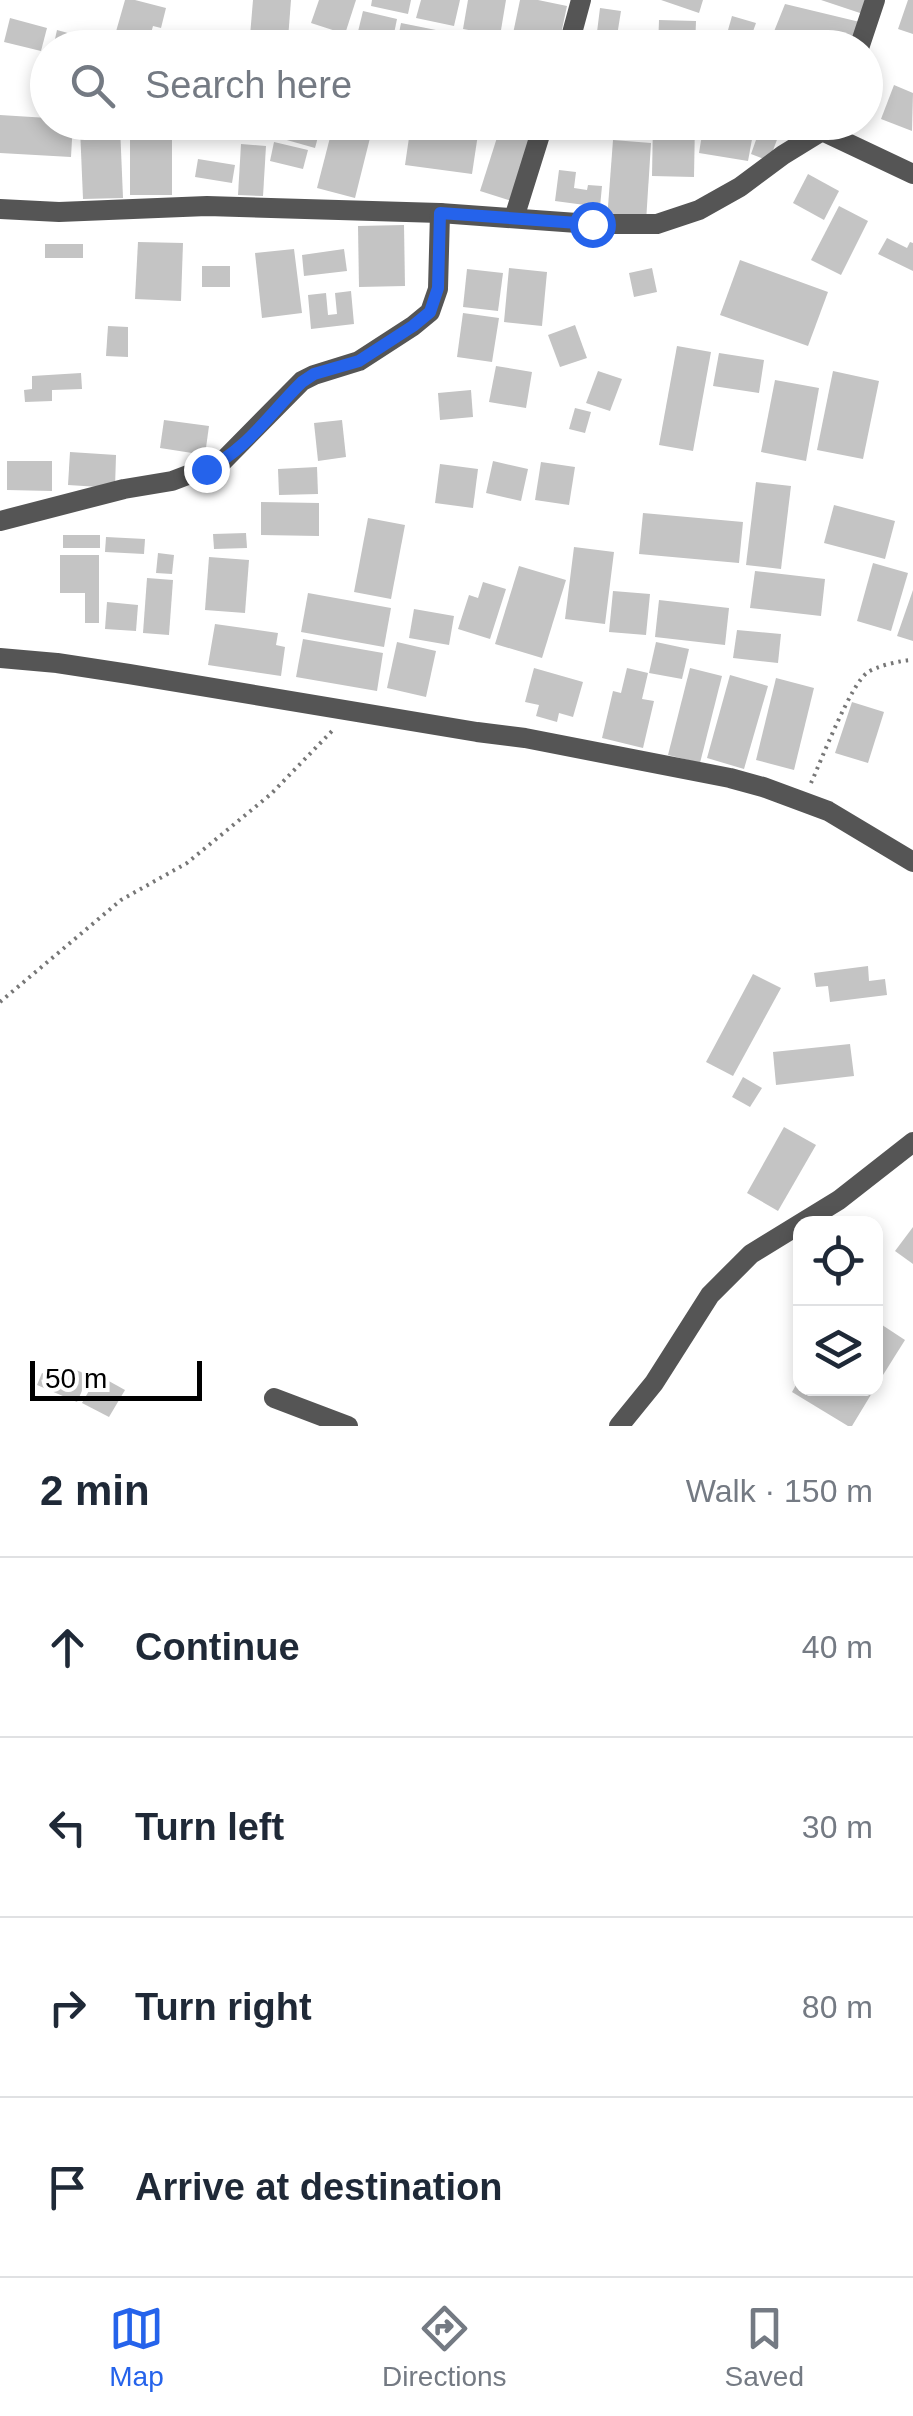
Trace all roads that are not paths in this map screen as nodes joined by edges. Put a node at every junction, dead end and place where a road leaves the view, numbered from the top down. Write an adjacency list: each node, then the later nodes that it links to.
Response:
1 (581, 0): 3 (street)
2 (874, 0): 4 (street)
3 (573, 30)
4 (865, 30)
5 (538, 140): 11 (street)
6 (805, 140): 11 (street)
7 (849, 140): 8 (street)
8 (913, 174)
9 (0, 209): 10 (street)
10 (440, 213): 11 (street); 12 (street)
11 (514, 218)
12 (0, 521)
13 (0, 658): 14 (street)
14 (913, 862)
15 (913, 1142): 18 (street)
16 (274, 1398): 17 (street)
17 (348, 1426)
18 (619, 1426)

